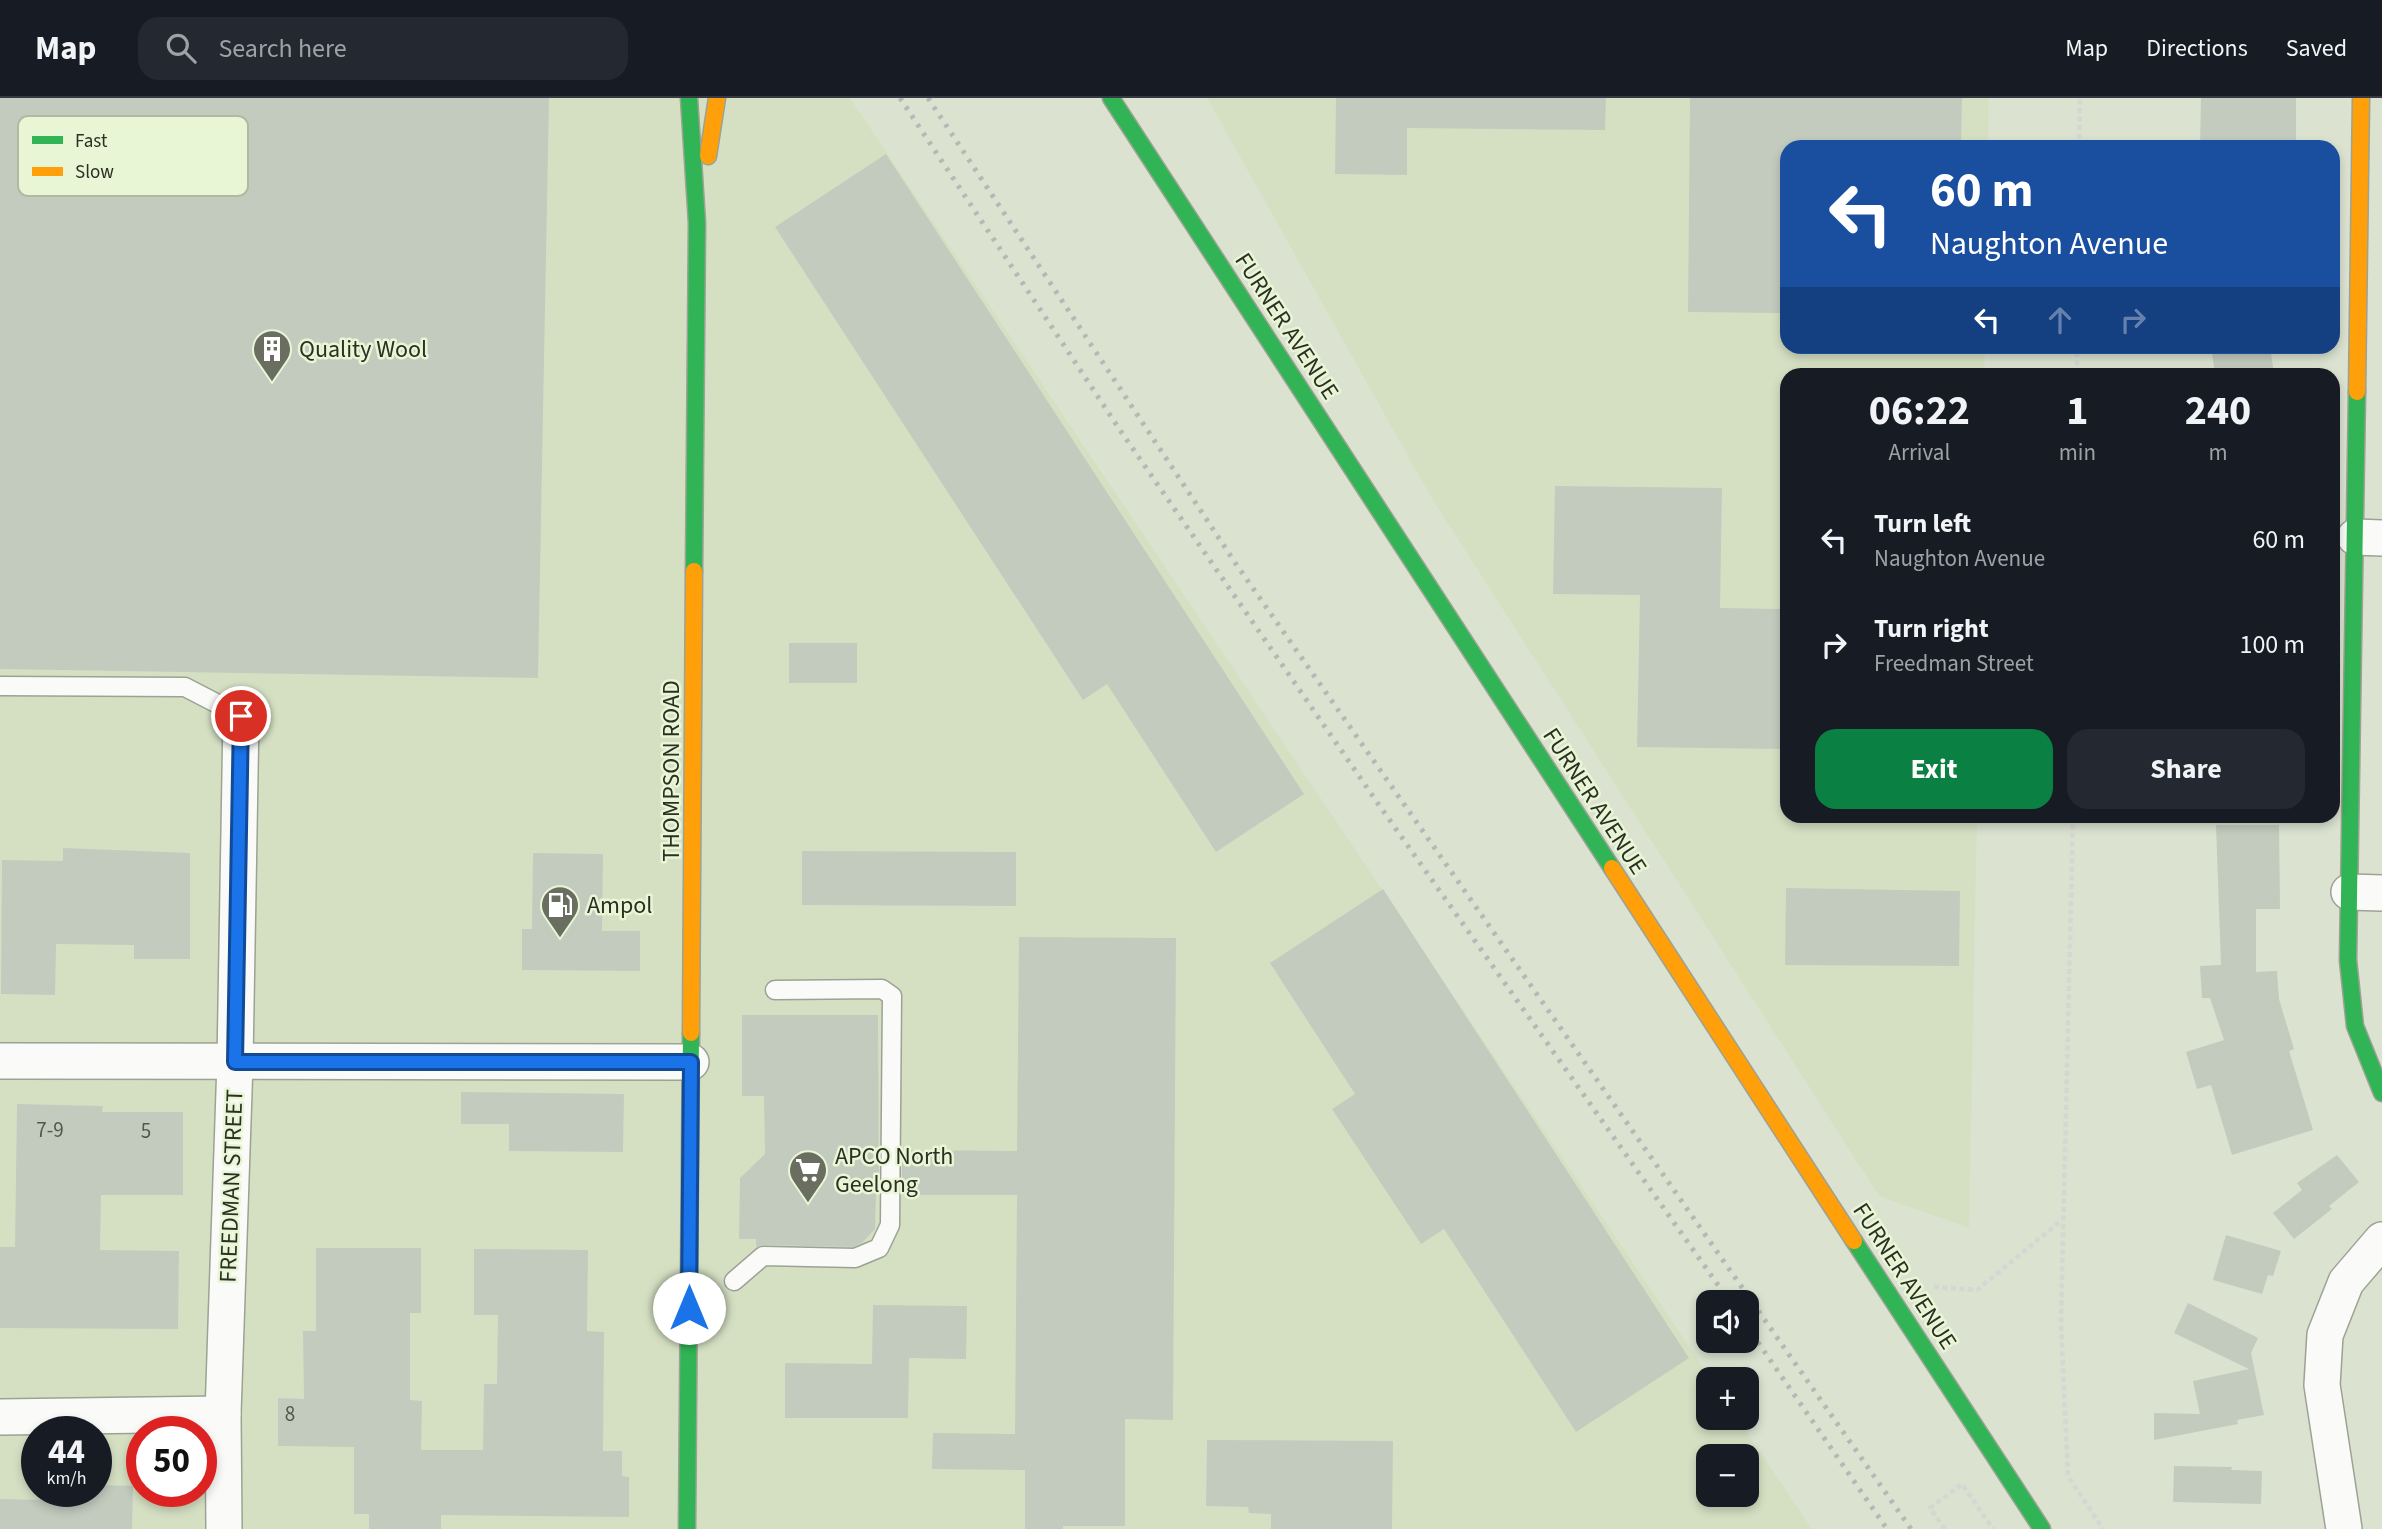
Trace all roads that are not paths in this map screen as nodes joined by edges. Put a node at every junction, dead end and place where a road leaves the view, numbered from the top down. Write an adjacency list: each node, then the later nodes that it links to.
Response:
1 (689, 98): 6 (street, THOMPSON ROAD)
2 (717, 98): 6 (street, THOMPSON ROAD)
3 (1111, 98): 22 (street, FURNER AVENUE)
4 (2361, 98): 5 (street)
5 (2372, 186): 7 (street)
6 (697, 223): 14 (street, THOMPSON ROAD)
7 (2368, 537): 10 (street)
8 (0, 687): 9 (lane)
9 (241, 716): 13 (street, FREEDMAN STREET)
10 (2365, 892): 15 (street)
11 (775, 990): 17 (lane)
12 (0, 1061): 13 (street)
13 (235, 1062): 14 (street); 18 (street, FREEDMAN STREET)
14 (691, 1062): 21 (street, THOMPSON ROAD)
15 (2382, 1093)
16 (2382, 1240): 23 (street)
17 (734, 1281)
18 (223, 1414): 19 (street); 20 (street, FREEDMAN STREET)
19 (0, 1417)
20 (224, 1529)
21 (687, 1529)
22 (2042, 1529)
23 (2344, 1529)

